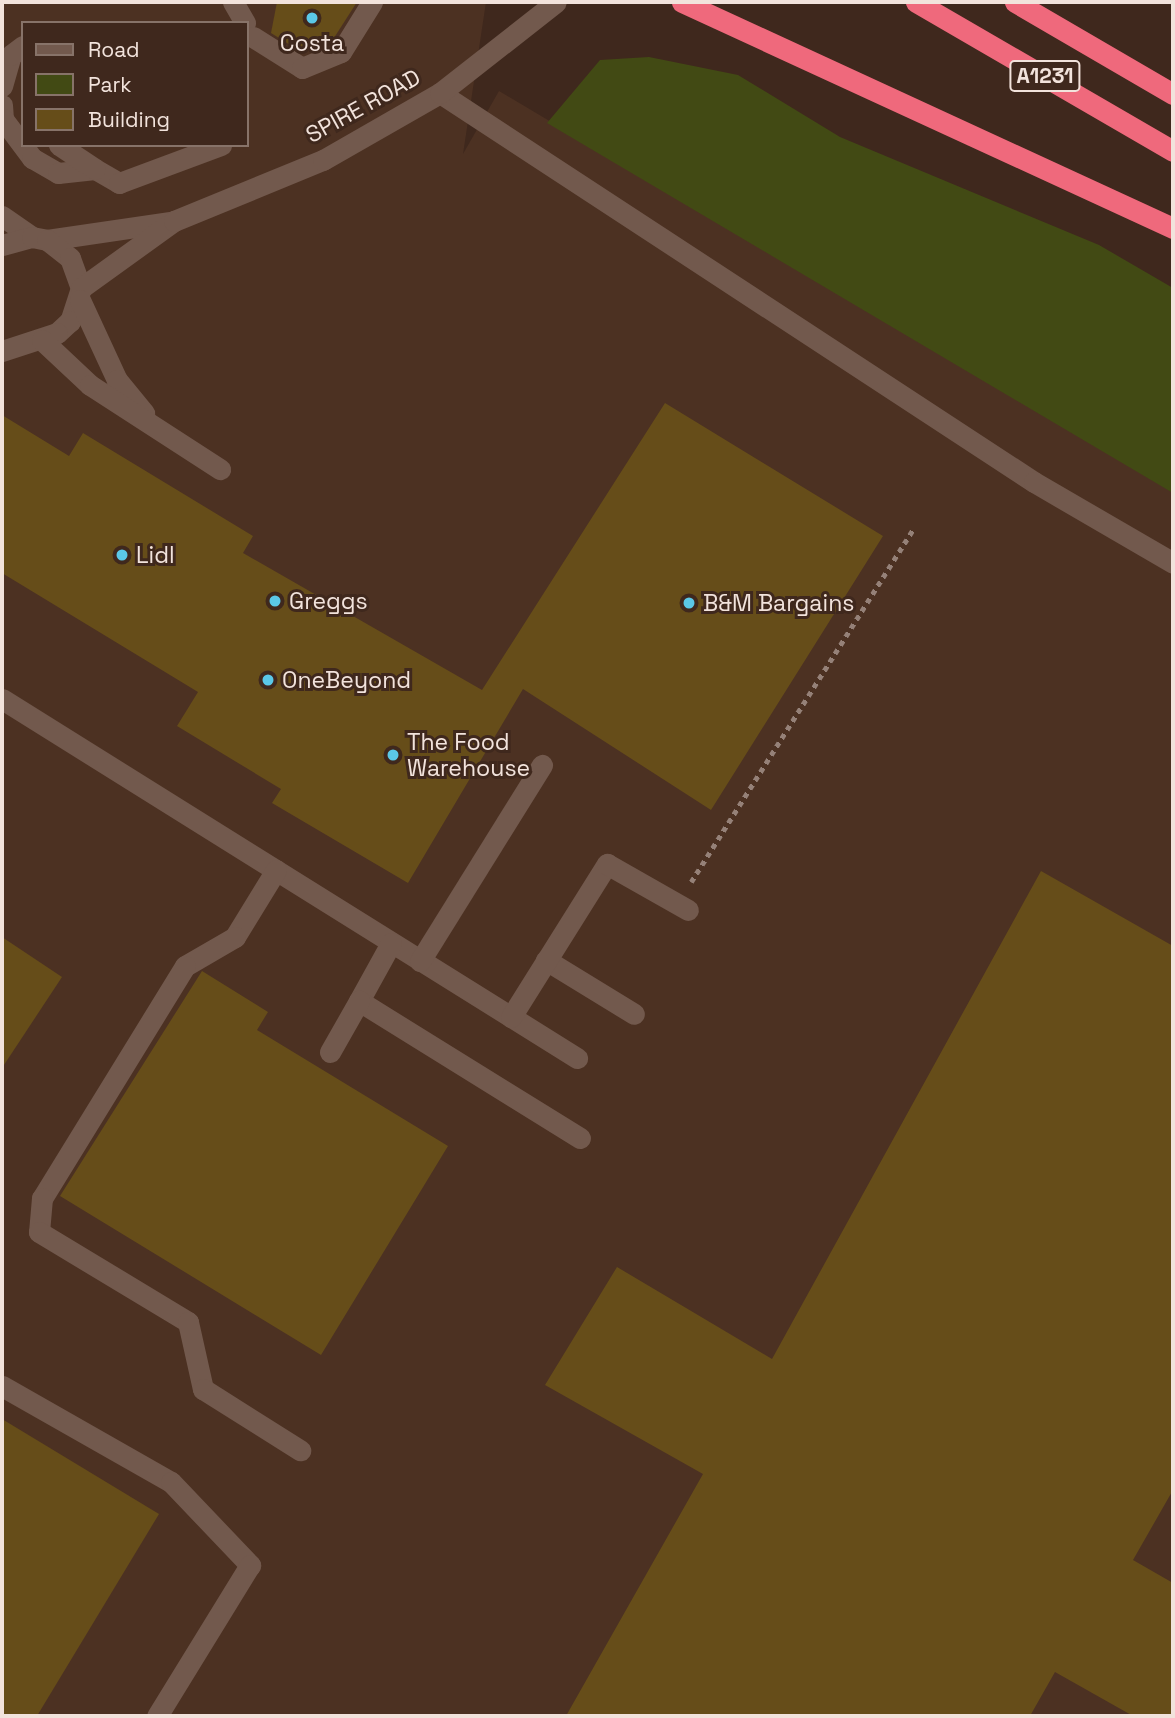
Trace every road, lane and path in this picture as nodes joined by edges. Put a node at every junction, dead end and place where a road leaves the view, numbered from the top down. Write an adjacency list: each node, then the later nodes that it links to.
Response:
1 (233, 2): 7 (street)
2 (372, 2): 8 (street)
3 (556, 2): 11 (street, SPIRE ROAD)
4 (682, 2): 23 (highway)
5 (916, 2): 19 (highway, A1231)
6 (1015, 2): 12 (highway, A1231)
7 (244, 21)
8 (251, 34)
9 (21, 48): 10 (street)
10 (2, 86)
11 (440, 93): 22 (street, SPIRE ROAD); 33 (street)
12 (1173, 94)
13 (2, 107): 14 (street); 15 (street)
14 (21, 121)
15 (21, 143)
16 (24, 147): 20 (street)
17 (62, 147): 20 (street)
18 (216, 147): 20 (street)
19 (1173, 150)
20 (95, 169)
21 (2, 216): 24 (street)
22 (174, 221): 24 (street, SPIRE ROAD); 26 (street, SPIRE ROAD)
23 (1173, 228)
24 (39, 239): 25 (street, SPIRE ROAD); 26 (street)
25 (2, 245)
26 (80, 294): 28 (street, SPIRE ROAD); 30 (street)
27 (2, 334): 28 (street)
28 (36, 341): 29 (street, SPIRE ROAD); 30 (street)
29 (2, 351)
30 (158, 430): 31 (street)
31 (220, 469)
32 (913, 530): 37 (path)
33 (1173, 563)
34 (2, 699): 36 (street)
35 (542, 765): 40 (street)
36 (276, 870): 38 (street); 48 (street)
37 (683, 907): 39 (street)
38 (391, 943): 40 (street); 41 (street)
39 (546, 960): 42 (street); 43 (street)
40 (420, 961): 43 (street)
41 (359, 1001): 44 (street); 46 (street)
42 (634, 1014)
43 (511, 1017): 45 (street)
44 (330, 1052)
45 (576, 1058)
46 (580, 1138)
47 (2, 1386): 49 (street)
48 (300, 1450)
49 (156, 1716)

